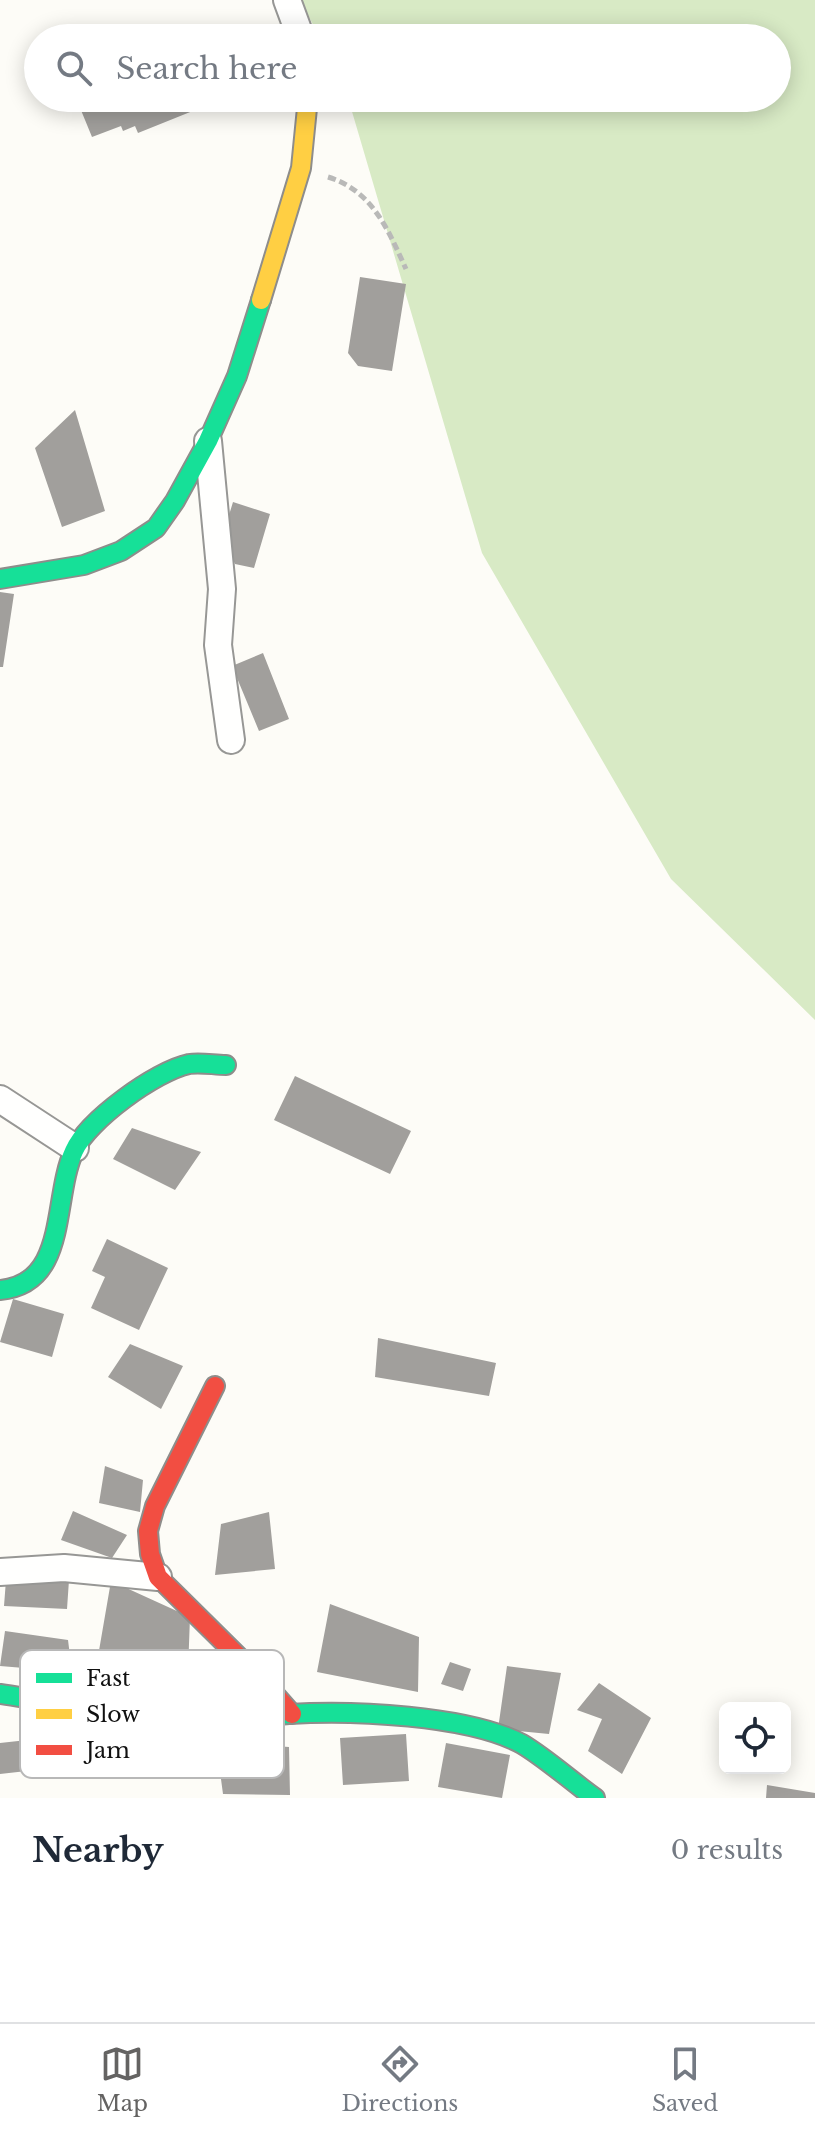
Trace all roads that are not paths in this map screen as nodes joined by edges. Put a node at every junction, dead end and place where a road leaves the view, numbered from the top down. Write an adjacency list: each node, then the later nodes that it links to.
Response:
1 (287, 0): 2 (street)
2 (296, 24)
3 (307, 112): 4 (street)
4 (208, 441): 5 (street); 6 (street)
5 (0, 579)
6 (231, 740)
7 (226, 1065): 9 (street)
8 (0, 1099): 9 (street)
9 (75, 1148): 10 (street)
10 (0, 1290)
11 (215, 1386): 13 (street)
12 (0, 1572): 13 (street)
13 (158, 1577): 14 (street)
14 (232, 1650)
15 (0, 1694): 16 (street)
16 (20, 1697)
17 (284, 1705): 18 (street)
18 (292, 1714): 19 (street); 20 (street)
19 (284, 1715)
20 (595, 1798)

